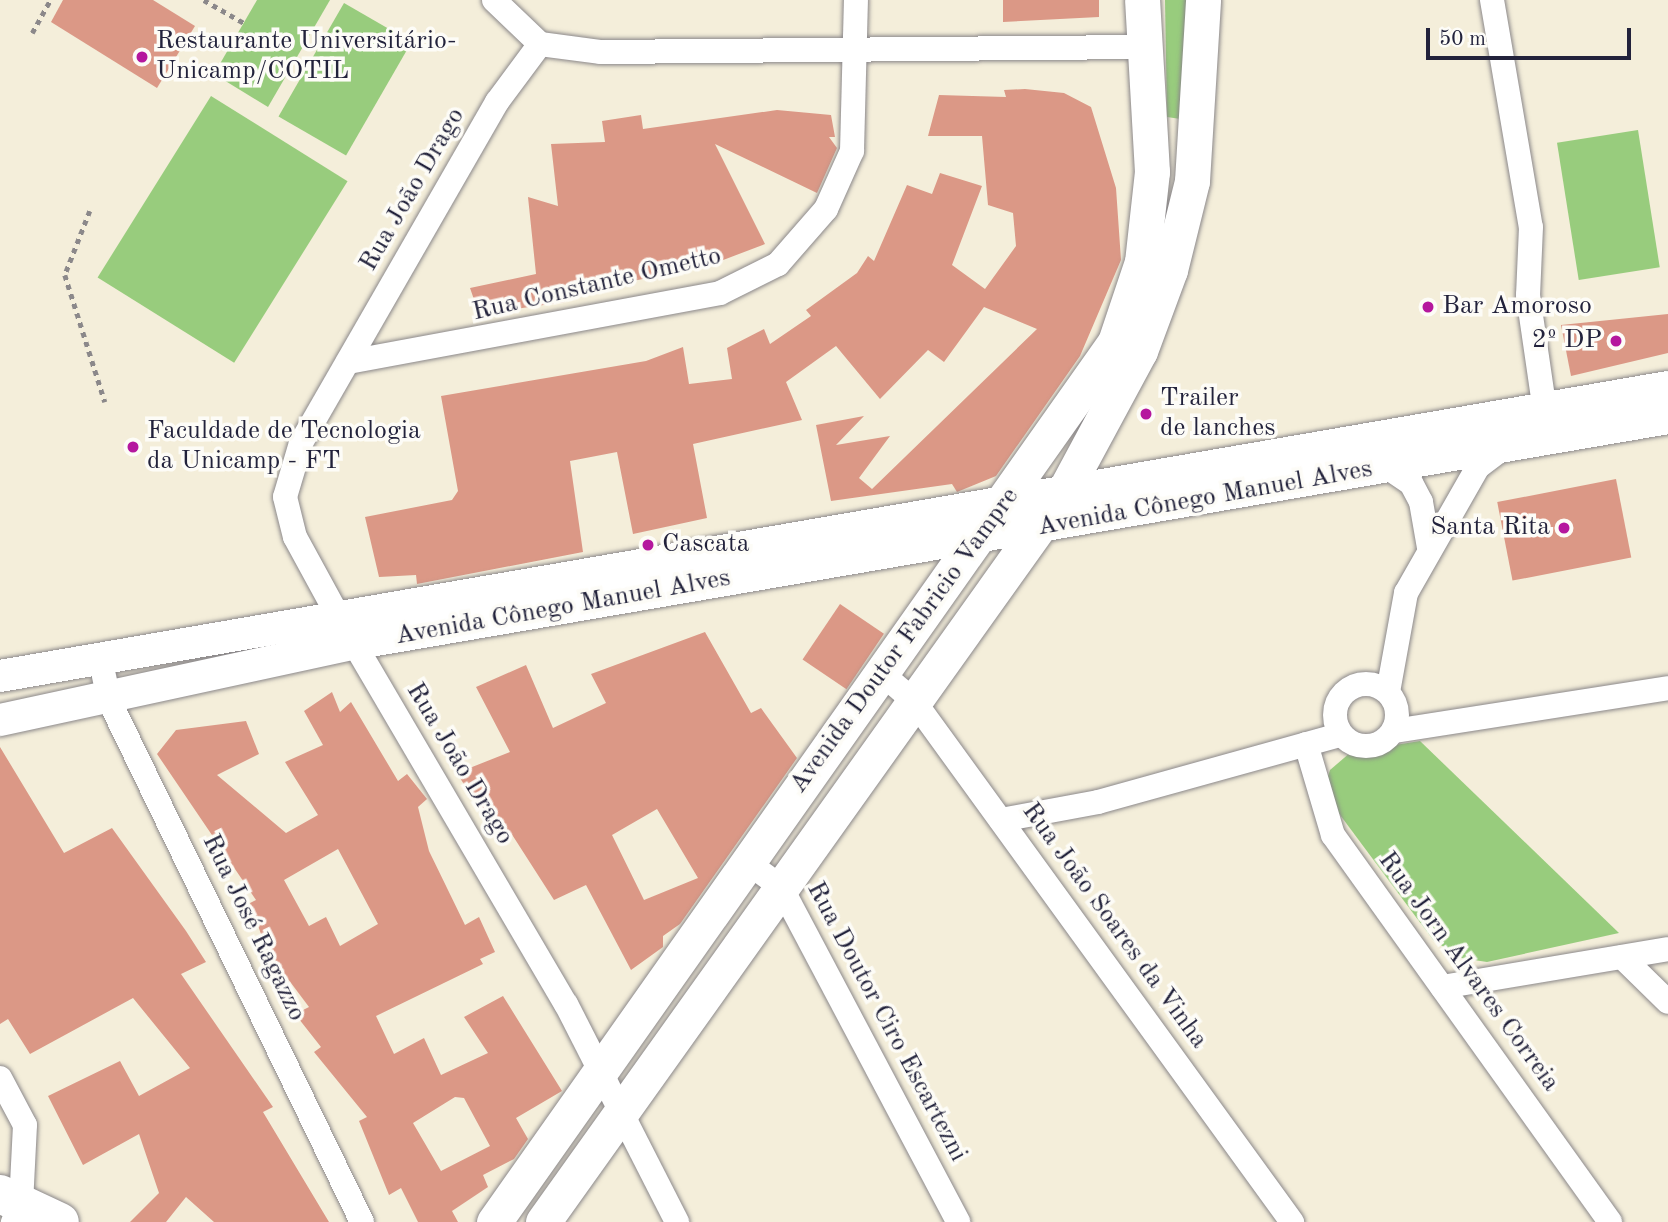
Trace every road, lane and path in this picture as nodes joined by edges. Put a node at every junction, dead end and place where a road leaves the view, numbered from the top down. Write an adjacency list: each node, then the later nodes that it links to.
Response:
1 (50, 0): 9 (path)
2 (204, 0): 8 (path)
3 (494, 0): 10 (street)
4 (856, 0): 12 (street, Rua Constante Ometto)
5 (1142, 0): 11 (main road, Avenida Doutor Fabricio Vampre)
6 (1203, 0): 21 (main road, Avenida Doutor Fabricio Vampre)
7 (1492, 0): 17 (street)
8 (244, 23)
9 (32, 33)
10 (540, 44): 12 (street); 14 (street, Rua João Drago)
11 (1145, 47): 12 (street); 22 (main road, Avenida Doutor Fabricio Vampre)
12 (858, 48): 14 (street, Rua Constante Ometto)
13 (90, 211): 16 (path)
14 (348, 362): 26 (street, Rua João Drago)
15 (1668, 387): 17 (street, Avenida Cônego Manuel Alves)
16 (105, 402)
17 (1545, 411): 21 (street, Avenida Cônego Manuel Alves)
18 (1668, 418): 19 (street, Avenida Cônego Manuel Alves)
19 (1506, 447): 20 (street, Avenida Cônego Manuel Alves); 25 (street)
20 (1387, 467): 23 (street, Avenida Cônego Manuel Alves); 25 (street)
21 (1065, 490): 22 (street, Avenida Cônego Manuel Alves); 23 (main road, Avenida Doutor Fabricio Vampre)
22 (1005, 500): 24 (main road, Avenida Doutor Fabricio Vampre); 26 (street, Avenida Cônego Manuel Alves)
23 (1038, 528): 24 (street, Avenida Cônego Manuel Alves); 33 (main road, Avenida Doutor Fabricio Vampre)
24 (976, 538): 27 (street, Avenida Cônego Manuel Alves); 29 (main road, Avenida Doutor Fabricio Vampre)
25 (1429, 548): 34 (street)
26 (338, 616): 27 (street, Rua João Drago); 28 (street, Avenida Cônego Manuel Alves)
27 (353, 643): 32 (street, Avenida Cônego Manuel Alves); 45 (street, Rua João Drago)
28 (100, 657): 30 (street, Avenida Cônego Manuel Alves); 32 (street, Rua José Ragazzo)
29 (881, 673): 33 (street, Rua João Soares da Vinha); 39 (main road, Avenida Doutor Fabricio Vampre)
30 (0, 676)
31 (1668, 688): 34 (street)
32 (109, 700): 35 (street, Avenida Cônego Manuel Alves); 50 (street, Rua José Ragazzo)
33 (914, 702): 38 (street, Rua João Soares da Vinha); 40 (main road, Avenida Doutor Fabricio Vampre)
34 (1387, 705): 36 (street); 36 (street)
35 (0, 720)
36 (1337, 726): 37 (street)
37 (1306, 744): 38 (street); 43 (street, Rua Jorn Alvares Correia)
38 (1001, 820): 55 (street, Rua João Soares da Vinha)
39 (747, 862): 40 (street, Rua Doutor Ciro Escartezni); 45 (main road, Avenida Doutor Fabricio Vampre)
40 (782, 887): 47 (main road, Avenida Doutor Fabricio Vampre); 54 (street, Rua Doutor Ciro Escartezni)
41 (1668, 949): 42 (street)
42 (1622, 957): 43 (street); 44 (street)
43 (1442, 988): 56 (street, Rua Jorn Alvares Correia)
44 (1668, 1002)
45 (601, 1075): 47 (street, Rua João Drago); 51 (main road, Avenida Doutor Fabricio Vampre)
46 (0, 1078): 48 (street)
47 (622, 1116): 52 (main road, Avenida Doutor Fabricio Vampre); 53 (street, Rua João Drago)
48 (11, 1207): 49 (highway)
49 (60, 1222)
50 (362, 1222)
51 (494, 1222)
52 (542, 1222)
53 (677, 1222)
54 (958, 1222)
55 (1292, 1222)
56 (1610, 1222)

